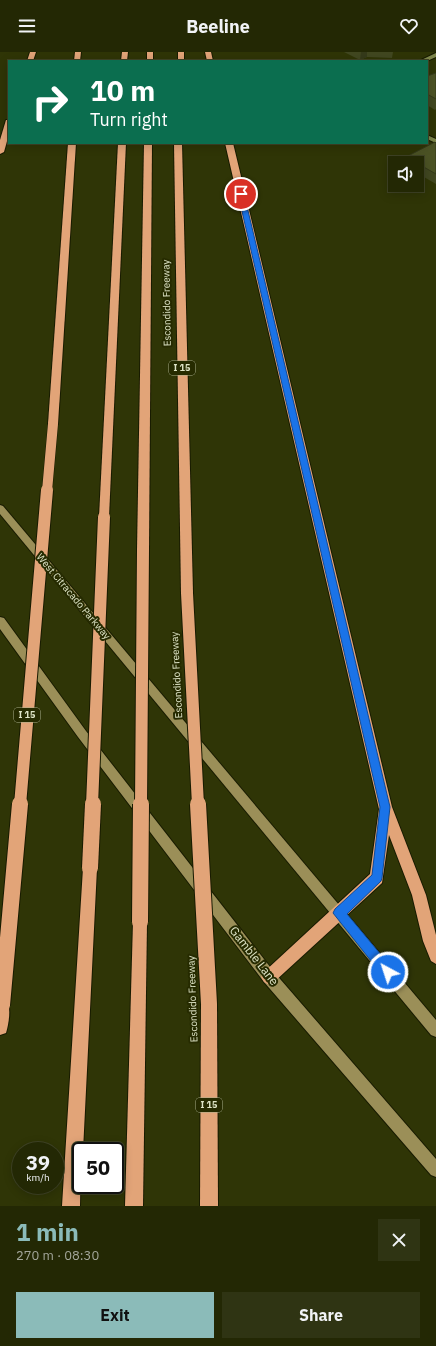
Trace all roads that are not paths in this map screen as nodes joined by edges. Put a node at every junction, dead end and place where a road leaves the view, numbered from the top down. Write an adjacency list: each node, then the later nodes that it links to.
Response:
1 (436, 55): 2 (lane)
2 (424, 60)
3 (8, 125): 10 (highway)
4 (72, 144): 18 (highway, I 15, bridge)
5 (122, 144): 21 (highway, bridge)
6 (148, 144): 22 (highway, bridge)
7 (172, 144): 11 (highway)
8 (178, 144): 11 (highway, Escondido Freeway / I 15)
9 (229, 144): 14 (highway)
10 (0, 152)
11 (178, 161): 23 (highway, Escondido Freeway / I 15, bridge)
12 (0, 508): 15 (main road, West Citracado Parkway)
13 (0, 621): 17 (main road, Gamble Lane)
14 (385, 807): 15 (highway); 16 (highway)
15 (339, 913): 17 (highway); 19 (main road)
16 (436, 956)
17 (270, 977): 20 (main road, Gamble Lane)
18 (0, 1026)
19 (436, 1030)
20 (436, 1170)
21 (71, 1206)
22 (134, 1206)
23 (208, 1206)

